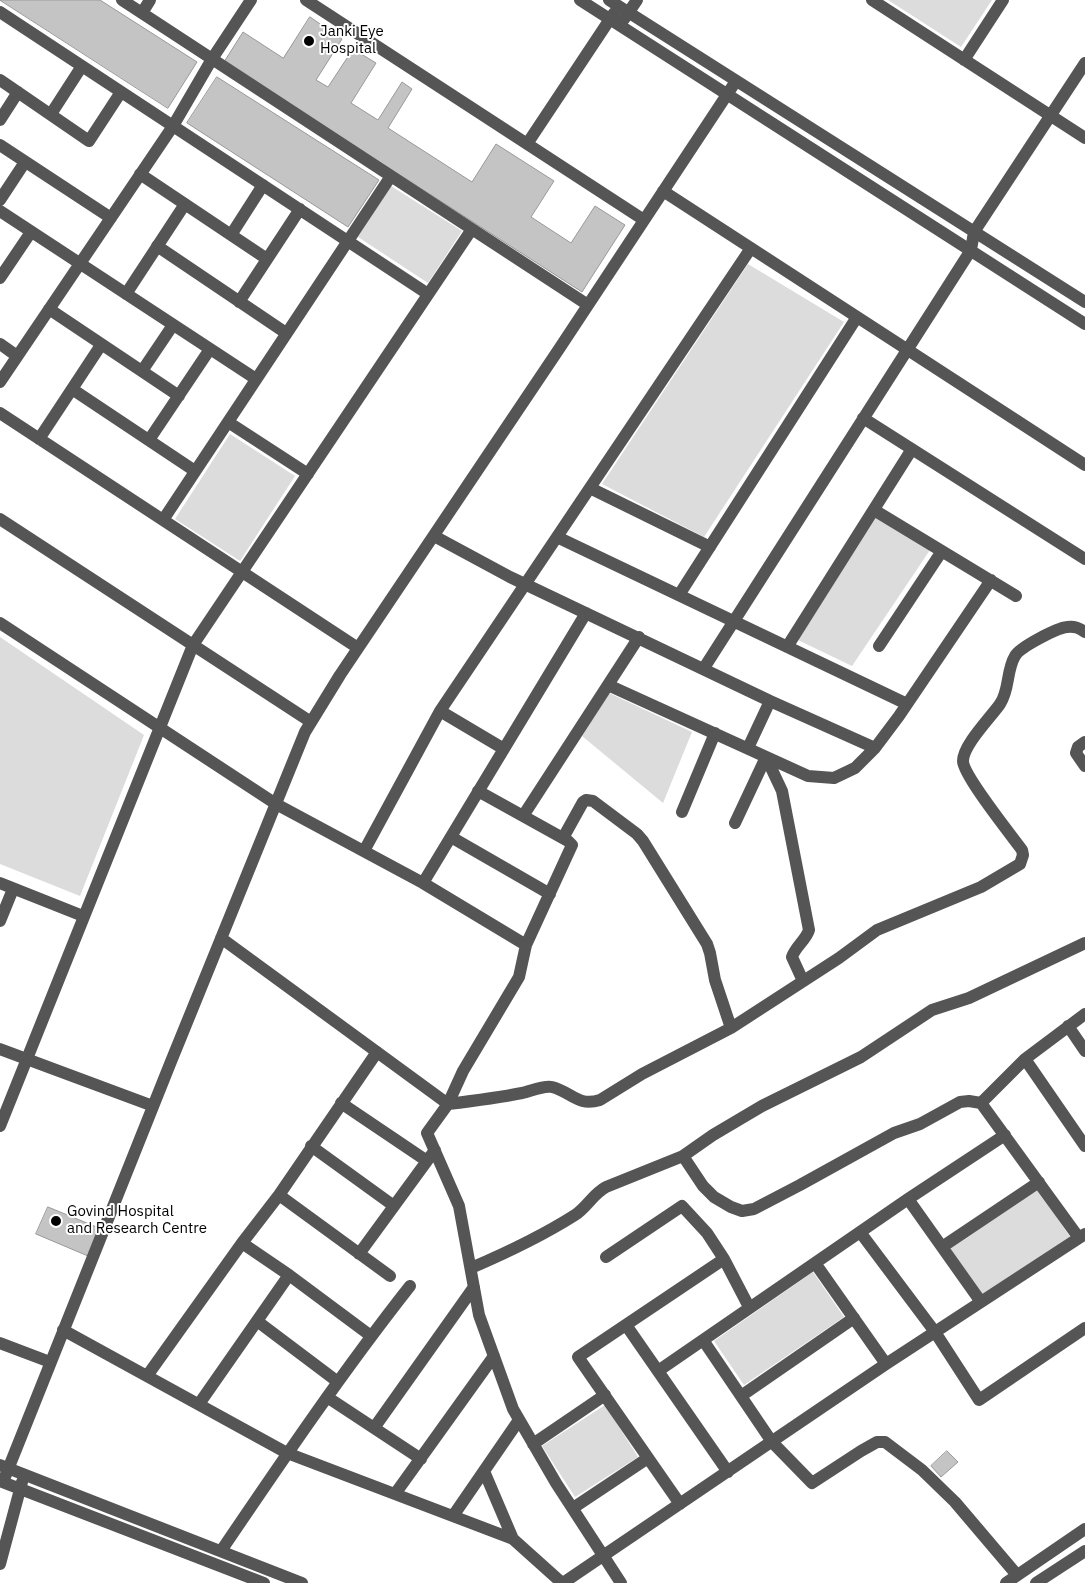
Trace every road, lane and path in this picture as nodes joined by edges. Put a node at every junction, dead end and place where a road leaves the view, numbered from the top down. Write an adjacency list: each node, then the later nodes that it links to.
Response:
1 (122, 0): 10 (street)
2 (150, 0): 10 (street)
3 (251, 0): 13 (street)
4 (306, 0): 27 (street)
5 (637, 0): 9 (street)
6 (872, 0): 14 (street)
7 (1003, 0): 14 (street)
8 (588, 1): 12 (street)
9 (619, 6): 12 (street); 18 (street)
10 (142, 13): 13 (street)
11 (1, 16): 16 (street)
12 (615, 23): 21 (street); 27 (street)
13 (212, 59): 25 (street); 31 (street)
14 (964, 60): 23 (street)
15 (1085, 63): 23 (street)
16 (82, 66): 20 (street); 22 (street)
17 (0, 80): 19 (street)
18 (736, 81): 21 (street); 42 (street)
19 (18, 92): 22 (street); 24 (street)
20 (121, 92): 22 (street); 25 (street)
21 (727, 94): 33 (street); 47 (street)
22 (50, 114)
23 (1051, 115): 26 (street); 42 (street)
24 (0, 120)
25 (173, 126): 30 (street); 32 (street)
26 (1085, 138)
27 (527, 144): 39 (street)
28 (0, 146): 29 (street)
29 (25, 162): 34 (street); 38 (street)
30 (140, 174): 35 (street); 38 (street)
31 (391, 176): 40 (street); 44 (street)
32 (263, 185): 36 (street); 43 (street)
33 (663, 191): 39 (street); 46 (street)
34 (0, 200)
35 (185, 204): 43 (street); 45 (street)
36 (300, 209): 44 (street); 48 (street)
37 (0, 211): 41 (street)
38 (111, 218): 49 (street)
39 (644, 220): 55 (street)
40 (472, 229): 52 (street); 55 (street)
41 (31, 232): 49 (street); 50 (street)
42 (974, 232): 47 (street); 54 (street)
43 (231, 235): 48 (street)
44 (348, 241): 52 (street); 60 (street)
45 (157, 246): 51 (street); 53 (street)
46 (751, 248): 57 (street); 80 (street)
47 (971, 250): 59 (street); 64 (street)
48 (267, 259): 53 (street)
49 (80, 264): 51 (street); 56 (street)
50 (0, 278)
51 (126, 294): 58 (street)
52 (428, 294): 79 (street)
53 (240, 302): 60 (street)
54 (1085, 302)
55 (588, 305): 84 (street)
56 (49, 309): 62 (street); 65 (street)
57 (857, 317): 64 (street); 86 (street)
58 (173, 324): 63 (street); 66 (street)
59 (1085, 324)
60 (286, 333): 67 (street)
61 (0, 344): 65 (street)
62 (101, 345): 66 (street); 69 (street)
63 (210, 349): 67 (street); 70 (street)
64 (907, 350): 72 (street); 77 (street)
65 (17, 356): 68 (street)
66 (142, 371): 70 (street)
67 (256, 379): 73 (street)
68 (0, 382)
69 (72, 389): 74 (street); 75 (street)
70 (179, 396): 75 (street)
71 (0, 413): 74 (street)
72 (863, 418): 76 (street); 95 (street)
73 (228, 422): 78 (street); 79 (street)
74 (39, 439): 83 (street)
75 (149, 440): 78 (street)
76 (912, 449): 81 (street); 88 (street)
77 (1085, 465)
78 (195, 471): 83 (street)
79 (308, 474): 89 (street)
80 (590, 488): 85 (street); 86 (street)
81 (874, 510): 87 (street); 101 (street)
82 (0, 519): 99 (street)
83 (163, 520): 89 (street)
84 (434, 536): 91 (street); 102 (street)
85 (557, 537): 91 (street); 92 (street)
86 (710, 547): 92 (street)
87 (942, 551): 90 (street); 100 (street)
88 (1085, 559)
89 (242, 572): 99 (street); 102 (street)
90 (991, 580): 93 (street); 106 (street)
91 (525, 584): 94 (street); 107 (street)
92 (679, 595): 95 (street)
93 (1016, 596)
94 (586, 613): 98 (street); 114 (street)
95 (734, 621): 101 (street); 103 (street)
96 (0, 623): 109 (street)
97 (1085, 632): 134 (street)
98 (639, 637): 103 (street); 104 (street)
99 (193, 645): 108 (street); 109 (street)
100 (879, 646)
101 (787, 647): 106 (street)
102 (358, 648): 108 (street)
103 (704, 668): 105 (street)
104 (608, 685): 110 (street); 120 (street)
105 (770, 701): 112 (street); 113 (street)
106 (907, 704): 113 (street)
107 (440, 712): 114 (street); 124 (street)
108 (311, 722): 118 (street)
109 (160, 728): 118 (street); 129 (street)
110 (715, 733): 112 (street); 119 (street)
111 (1085, 742): 116 (street)
112 (748, 748): 115 (street)
113 (875, 748): 115 (street)
114 (504, 749): 117 (street)
115 (766, 757): 121 (street); 134 (street)
116 (1085, 766)
117 (478, 791): 120 (street); 122 (street)
118 (276, 804): 124 (street); 131 (street)
119 (682, 812)
120 (523, 816): 123 (street)
121 (735, 823)
122 (451, 837): 126 (street); 128 (street)
123 (563, 838): 128 (street); 137 (street)
124 (364, 852): 126 (street)
125 (0, 883): 127 (street)
126 (423, 883): 133 (street)
127 (13, 889): 129 (street); 130 (street)
128 (550, 894): 133 (street)
129 (83, 916): 141 (street)
130 (0, 921)
131 (221, 938): 140 (street); 146 (street)
132 (1085, 943): 152 (street)
133 (526, 945): 145 (street)
134 (804, 980): 137 (street)
135 (1085, 1014): 136 (street)
136 (1068, 1026): 139 (street); 142 (street)
137 (731, 1028): 145 (street)
138 (0, 1050): 141 (street)
139 (1085, 1051)
140 (376, 1052): 143 (street); 145 (street)
141 (26, 1059): 146 (street); 147 (street)
142 (1025, 1059): 144 (street); 150 (street)
143 (342, 1103): 149 (street); 153 (street)
144 (981, 1103): 148 (street); 152 (street)
145 (448, 1104): 151 (street)
146 (153, 1106): 177 (street)
147 (0, 1126)
148 (1005, 1135): 154 (street); 156 (street)
149 (311, 1146): 155 (street); 157 (street)
150 (1085, 1146)
151 (435, 1150): 153 (street); 166 (street)
152 (682, 1156): 166 (street)
153 (427, 1161): 157 (street)
154 (1039, 1182): 159 (street); 161 (street)
155 (279, 1195): 160 (street); 162 (street)
156 (908, 1199): 158 (street); 161 (street)
157 (394, 1206): 162 (street)
158 (860, 1232): 165 (street); 178 (street)
159 (1082, 1236): 171 (street)
160 (242, 1243): 167 (street); 186 (street)
161 (942, 1247): 171 (street)
162 (359, 1254): 168 (street)
163 (606, 1257): 164 (street)
164 (724, 1259): 172 (street); 175 (street)
165 (815, 1263): 172 (street); 173 (street)
166 (471, 1268): 170 (street)
167 (289, 1275): 174 (street); 179 (street)
168 (390, 1276)
169 (410, 1286): 179 (street)
170 (474, 1287): 182 (street); 193 (street)
171 (981, 1302): 178 (street)
172 (749, 1307): 180 (street)
173 (854, 1318): 184 (street); 189 (street)
174 (257, 1321): 187 (street); 191 (street)
175 (626, 1325): 185 (street); 188 (street)
176 (1085, 1328): 178 (street)
177 (63, 1330): 183 (street); 186 (street)
178 (935, 1332): 184 (street)
179 (370, 1336): 187 (street)
180 (703, 1340): 185 (street); 189 (street)
181 (0, 1343): 183 (street)
182 (494, 1356): 192 (street); 198 (street)
183 (50, 1362): 199 (street)
184 (886, 1364): 194 (street)
185 (658, 1371): 201 (street)
186 (147, 1376): 191 (street)
187 (338, 1382): 190 (street)
188 (605, 1396): 195 (street); 197 (street)
189 (741, 1396): 194 (street)
190 (327, 1397): 193 (street); 196 (street)
191 (199, 1404): 196 (street)
192 (519, 1420): 195 (street); 200 (street)
193 (374, 1428): 198 (street)
194 (772, 1442): 201 (street); 216 (street)
195 (533, 1444): 207 (street)
196 (287, 1453): 205 (street); 211 (street)
197 (648, 1458): 206 (street); 207 (street)
198 (421, 1459): 205 (street)
199 (4, 1467): 202 (street); 203 (street)
200 (484, 1471): 208 (street); 210 (street)
201 (728, 1472): 206 (street)
202 (24, 1474): 204 (street); 211 (street)
203 (2, 1482): 204 (street)
204 (20, 1489): 214 (street); 217 (street)
205 (395, 1494): 208 (street)
206 (680, 1504): 213 (street)
207 (572, 1508): 213 (street)
208 (453, 1516): 210 (street)
209 (1085, 1529): 216 (street)
210 (513, 1539): 219 (street)
211 (221, 1551): 215 (street)
212 (1085, 1551): 222 (street)
213 (603, 1556): 219 (street); 220 (street)
214 (0, 1564)
215 (262, 1567): 217 (street); 218 (street)
216 (1017, 1575): 221 (street)
217 (260, 1582)
218 (302, 1583)
219 (562, 1583)
220 (621, 1583)
221 (1006, 1583)
222 (1036, 1583)

